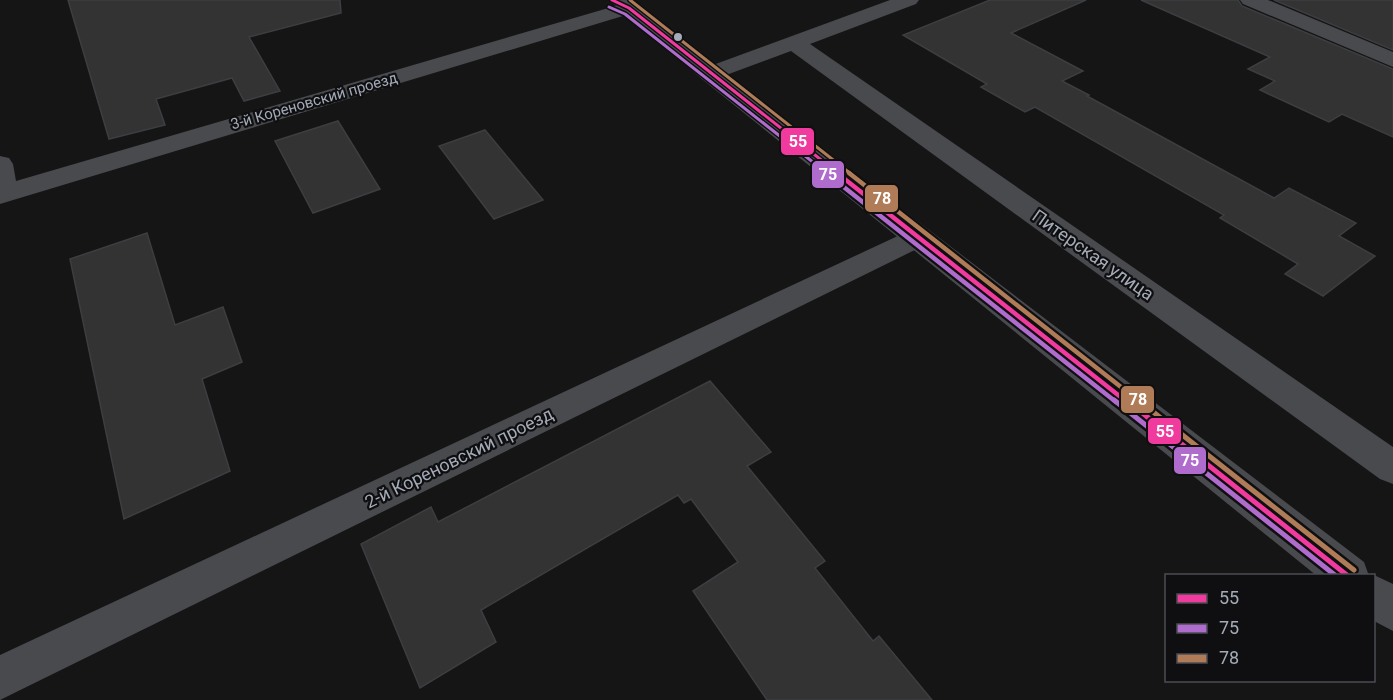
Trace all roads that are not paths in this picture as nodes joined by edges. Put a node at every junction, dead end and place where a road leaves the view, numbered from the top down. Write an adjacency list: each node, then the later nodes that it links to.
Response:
1 (909, 0): 4 (street)
2 (1250, 0): 5 (street)
3 (620, 3): 6 (street); 8 (street, 3-й Кореновский проезд)
4 (794, 43): 6 (street); 10 (street, Питерская улица)
5 (1393, 60)
6 (710, 74): 9 (street)
7 (0, 164): 8 (street)
8 (2, 194)
9 (917, 237): 11 (street); 14 (street, 2-й Кореновский проезд)
10 (1393, 468)
11 (1346, 574)
12 (1375, 596): 13 (street)
13 (1393, 610)
14 (0, 678)

